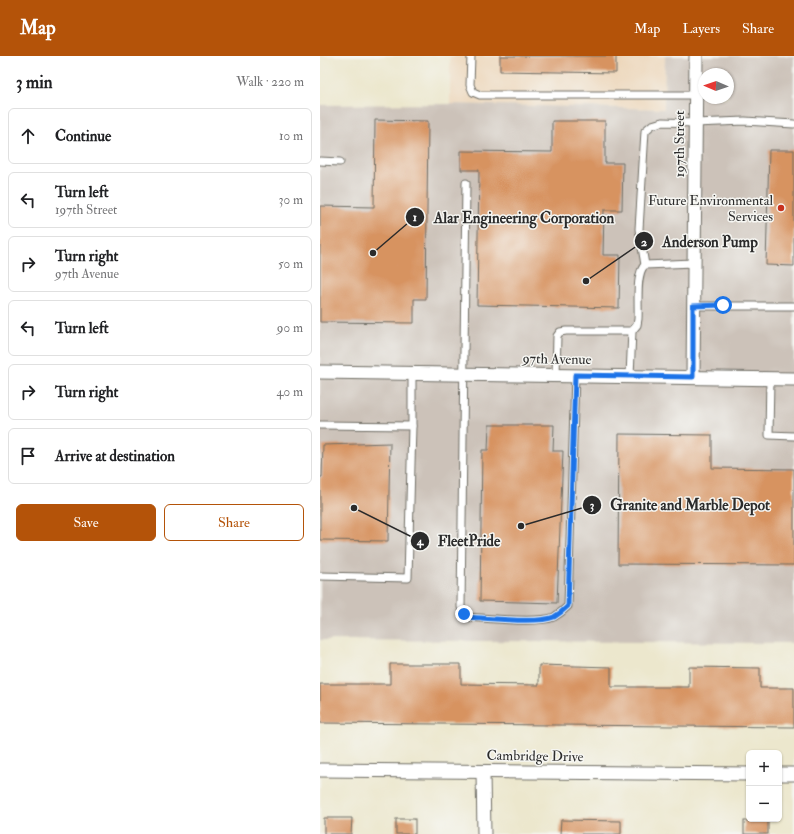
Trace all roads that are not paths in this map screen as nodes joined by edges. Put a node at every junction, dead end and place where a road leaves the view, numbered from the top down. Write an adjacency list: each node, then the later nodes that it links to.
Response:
1 (471, 56): 3 (lane)
2 (696, 56): 3 (street, 197th Street)
3 (695, 95): 4 (street, 197th Street)
4 (695, 123): 5 (lane); 9 (street, 197th Street); 10 (lane)
5 (794, 124)
6 (320, 161): 7 (lane)
7 (340, 162)
8 (466, 184): 16 (lane)
9 (694, 263): 10 (lane); 11 (street, 197th Street)
10 (645, 265): 13 (lane)
11 (693, 306): 12 (lane); 20 (street, 197th Street)
12 (794, 306)
13 (632, 331): 17 (lane); 19 (lane)
14 (320, 372): 15 (street, 97th Avenue)
15 (412, 373): 16 (street, 97th Avenue); 24 (lane)
16 (463, 374): 17 (street, 97th Avenue); 18 (lane)
17 (556, 375): 18 (street, 97th Avenue)
18 (575, 375): 19 (street, 97th Avenue)
19 (630, 376): 20 (street, 97th Avenue)
20 (693, 377): 21 (street, 97th Avenue)
21 (770, 378): 22 (street, 97th Avenue); 25 (lane)
22 (794, 379)
23 (320, 425): 24 (lane)
24 (412, 426): 26 (lane)
25 (794, 436)
26 (320, 576)
27 (320, 770): 28 (street, Cambridge Drive)
28 (483, 772): 29 (street, Cambridge Drive); 32 (street)
29 (746, 774)
30 (782, 774): 31 (street)
31 (794, 774)
32 (484, 834)

